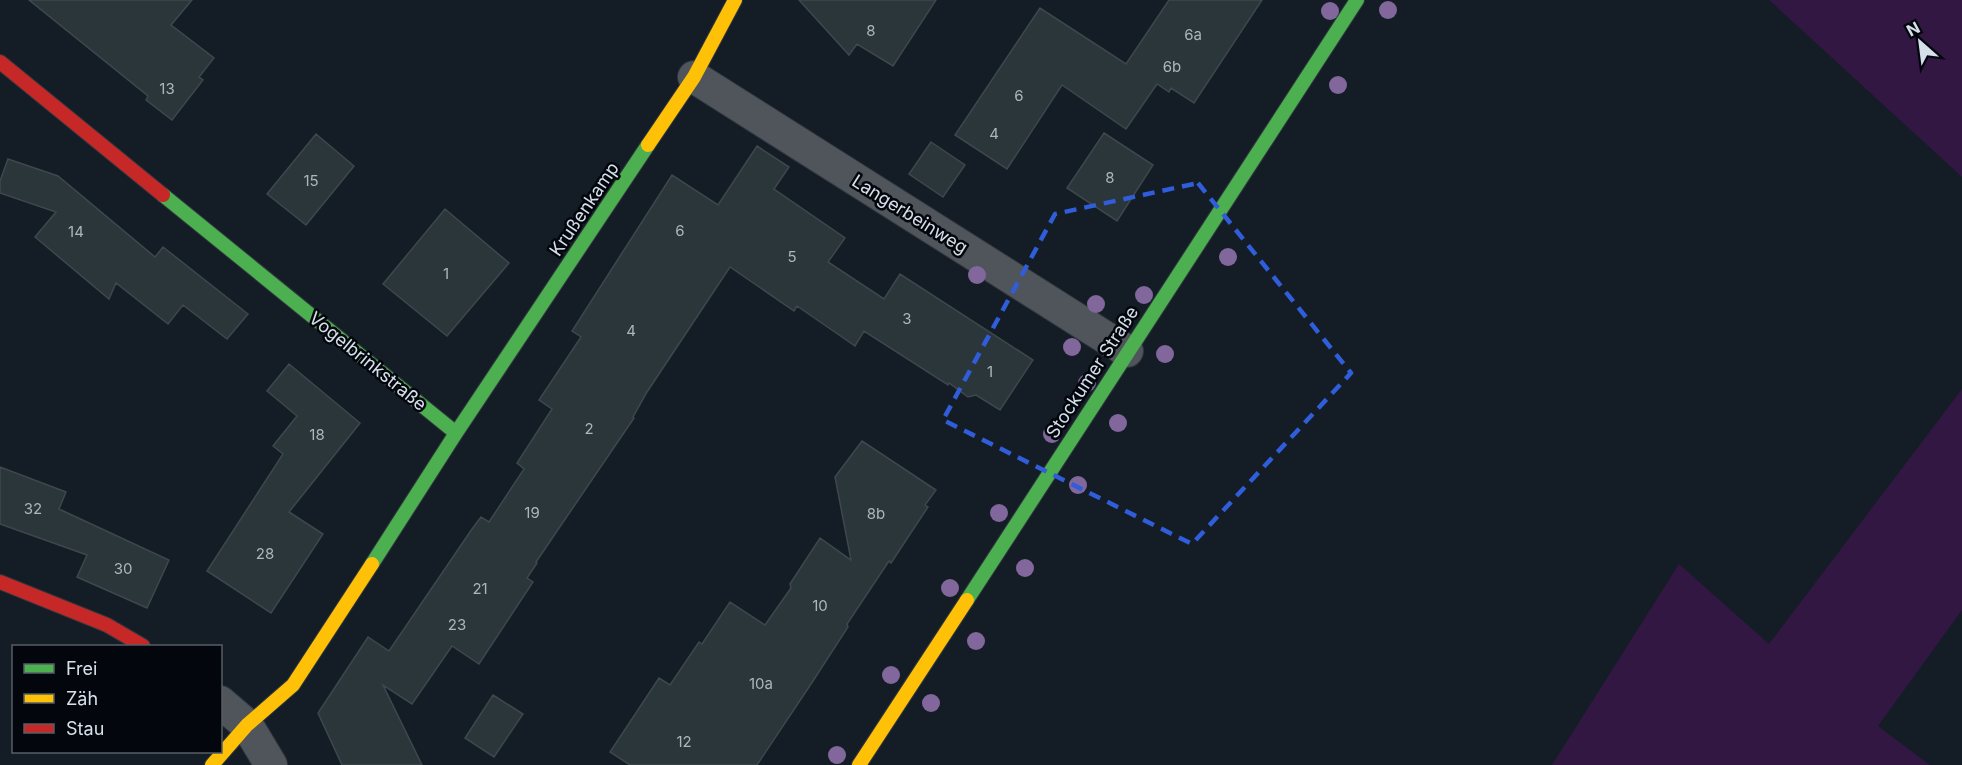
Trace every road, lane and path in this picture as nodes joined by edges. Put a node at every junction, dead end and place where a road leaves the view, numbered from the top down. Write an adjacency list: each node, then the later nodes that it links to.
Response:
1 (735, 0): 4 (street, Krußenkamp)
2 (1357, 0): 5 (street, Stockumer Straße)
3 (0, 62): 6 (street, Vogelbrinkstraße)
4 (694, 77): 5 (street, Langerbeinweg); 6 (street, Krußenkamp)
5 (1127, 351): 13 (street, Stockumer Straße)
6 (456, 433): 10 (street)
7 (0, 582): 8 (street)
8 (141, 645)
9 (222, 704): 10 (street)
10 (247, 725): 11 (street); 12 (street)
11 (212, 765)
12 (271, 765)
13 (859, 765)

